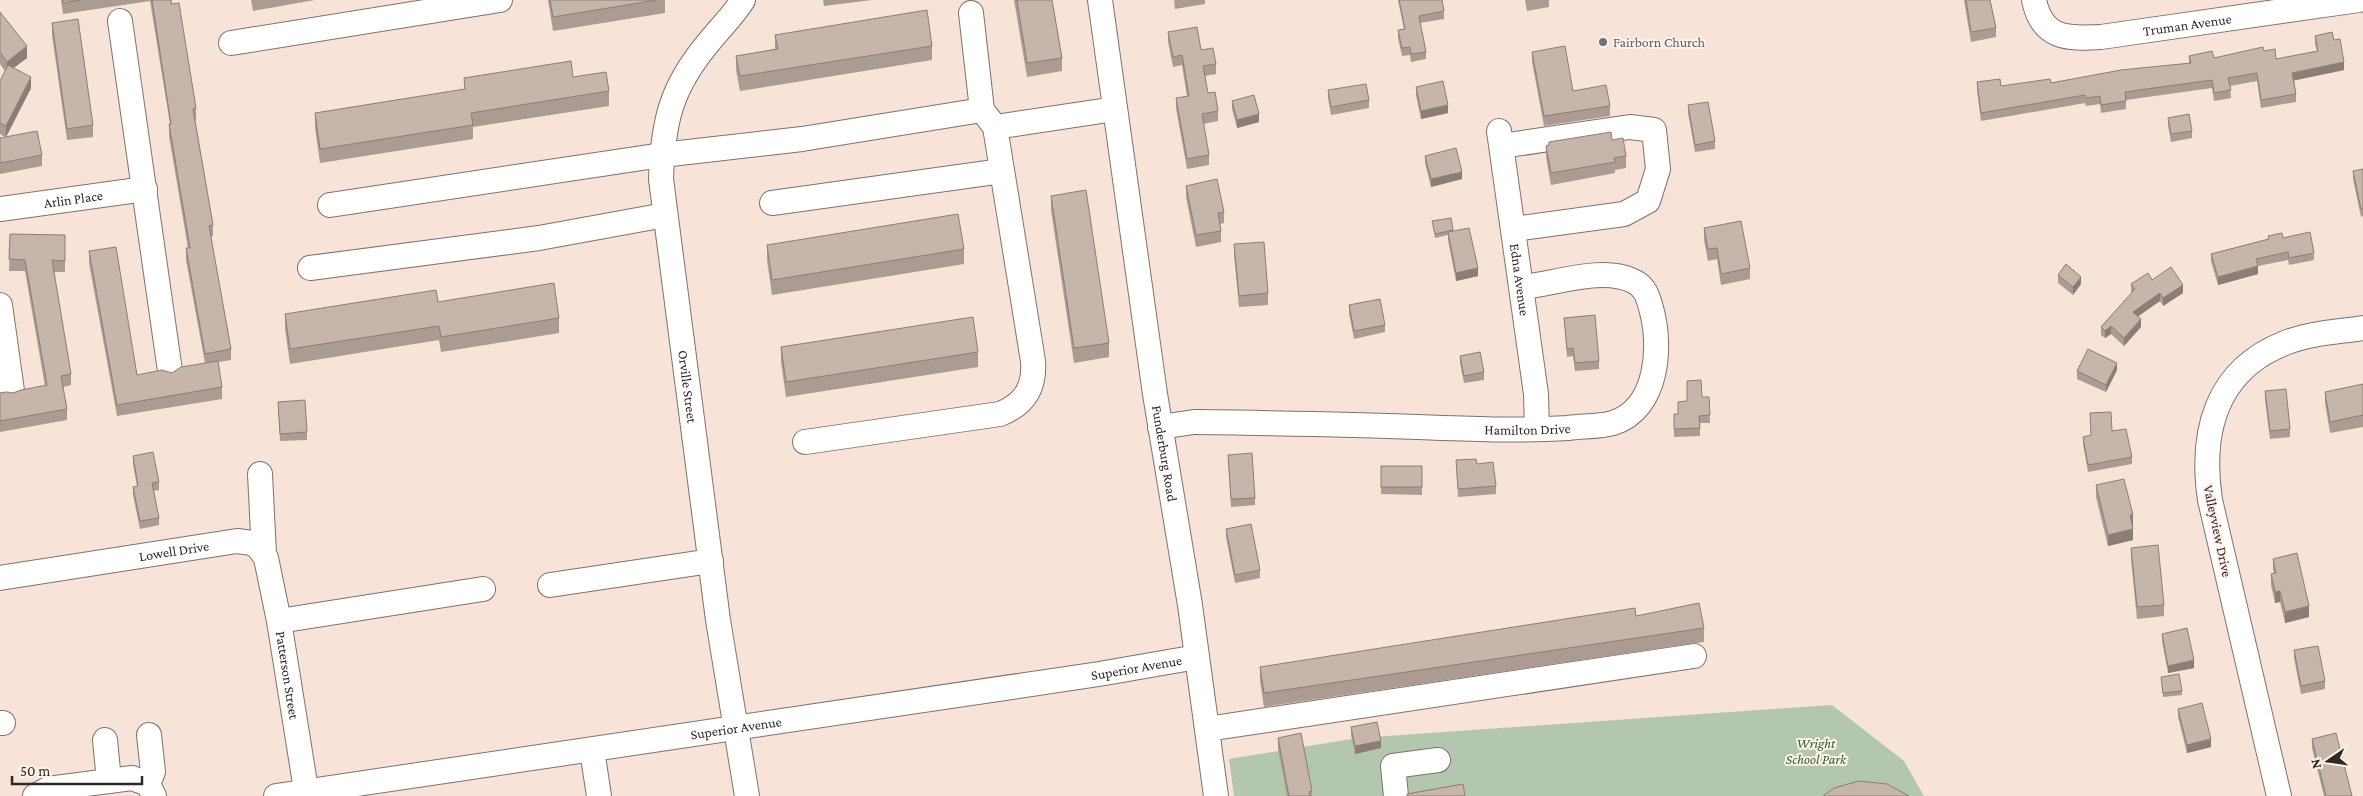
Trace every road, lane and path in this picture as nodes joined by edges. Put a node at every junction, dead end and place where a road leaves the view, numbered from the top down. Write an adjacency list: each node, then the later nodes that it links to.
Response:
1 (500, 0): 8 (street)
2 (743, 0): 11 (street, Orville Street)
3 (1100, 0): 9 (street, Funderburg Road)
4 (2034, 0): 5 (street, Truman Avenue)
5 (2360, 0)
6 (971, 13): 10 (street)
7 (120, 21): 13 (street)
8 (231, 43)
9 (1115, 109): 10 (street); 25 (street, Funderburg Road)
10 (989, 119): 11 (street); 12 (street)
11 (662, 155): 15 (street); 17 (street, Orville Street)
12 (1002, 171): 14 (street); 27 (street)
13 (145, 189): 16 (street, Arlin Place); 23 (street)
14 (772, 203)
15 (330, 205)
16 (0, 209)
17 (665, 216): 19 (street); 30 (street, Orville Street)
18 (1514, 230): 18 (street, Edna Avenue); 20 (street, Edna Avenue)
19 (310, 268)
20 (1522, 287): 26 (street, Edna Avenue); 26 (street, Hamilton Drive)
21 (0, 305): 24 (street)
22 (2363, 328): 52 (street, Valleyview Drive)
23 (170, 371)
24 (12, 391)
25 (1160, 427): 26 (street, Hamilton Drive); 36 (street, Funderburg Road)
26 (1537, 429)
27 (805, 442)
28 (260, 474): 29 (street)
29 (264, 554): 31 (street, Lowell Drive); 34 (street, Patterson Street)
30 (711, 561): 32 (street); 37 (street, Orville Street)
31 (0, 578)
32 (550, 585)
33 (483, 589): 34 (street)
34 (279, 621): 45 (street, Patterson Street)
35 (1694, 656): 38 (street)
36 (1197, 657): 37 (street, Superior Avenue); 38 (street, Funderburg Road)
37 (737, 728): 41 (street, Superior Avenue); 49 (street, Orville Street)
38 (1207, 730): 50 (street, Funderburg Road)
39 (149, 735): 44 (street)
40 (105, 740): 43 (street)
41 (592, 750): 45 (street, Superior Avenue); 48 (street)
42 (1438, 760): 51 (street)
43 (109, 781): 44 (street); 46 (street)
44 (151, 790)
45 (307, 794): 47 (street, Superior Avenue)
46 (35, 796)
47 (276, 796)
48 (599, 796)
49 (747, 796)
50 (1216, 796)
51 (1396, 796)
52 (2279, 796)

